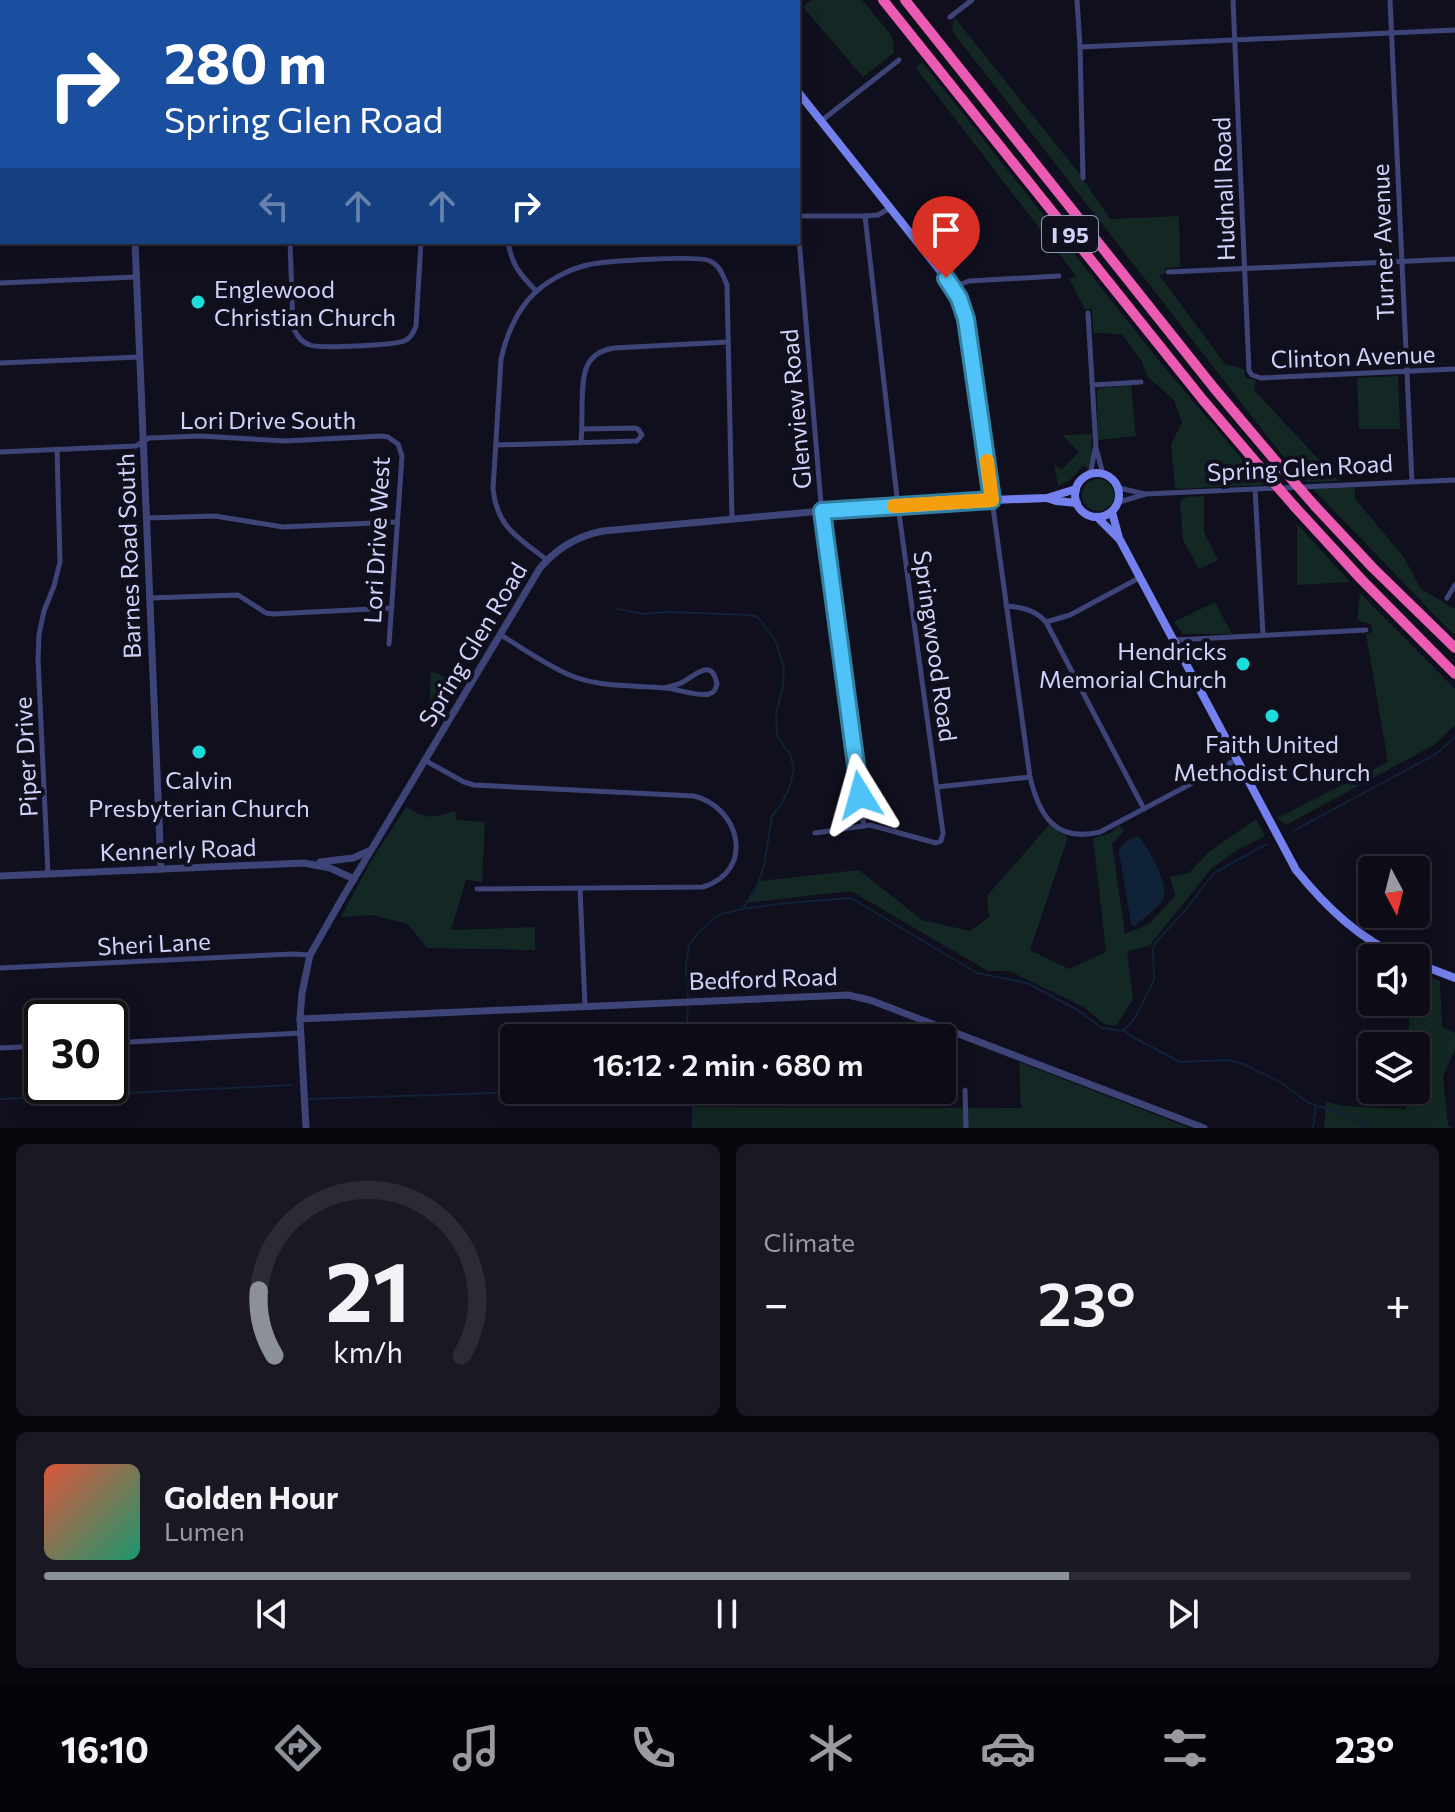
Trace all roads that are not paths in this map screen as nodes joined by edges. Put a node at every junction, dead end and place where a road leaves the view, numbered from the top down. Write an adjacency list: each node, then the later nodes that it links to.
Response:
1 (883, 0): 84 (highway, I 95, bridge)
2 (905, 0): 83 (highway, I 95, bridge)
3 (972, 0): 7 (street)
4 (1077, 0): 11 (street)
5 (1233, 0): 10 (street, Hudnall Road)
6 (1390, 0): 9 (street, Turner Avenue)
7 (950, 17)
8 (1455, 30): 9 (street)
9 (1392, 33): 10 (street); 25 (street, Turner Avenue)
10 (1235, 40): 11 (street); 26 (street, Hudnall Road)
11 (1080, 47): 15 (street)
12 (899, 60): 14 (street)
13 (800, 95): 14 (main road)
14 (820, 121): 16 (main road)
15 (1083, 178)
16 (890, 208): 18 (street); 31 (main road)
17 (800, 216): 18 (street)
18 (865, 216): 62 (street, Springwood Road)
19 (135, 244): 29 (street, Barnes Road South)
20 (290, 244): 21 (street)
21 (421, 244)
22 (508, 244): 32 (street)
23 (799, 244): 63 (street, Glenview Road)
24 (1455, 259): 25 (street)
25 (1401, 261): 26 (street); 38 (street, Turner Avenue)
26 (1244, 269): 27 (street); 39 (street, Hudnall Road)
27 (1168, 272)
28 (1059, 276): 31 (street)
29 (136, 277): 30 (street); 35 (street, Barnes Road South)
30 (0, 283)
31 (953, 287): 59 (main road)
32 (536, 291): 34 (street); 46 (street)
33 (1088, 313): 41 (street)
34 (728, 342): 42 (street); 67 (street)
35 (139, 357): 36 (street); 44 (street, Barnes Road South)
36 (0, 363)
37 (1455, 369): 38 (street, Clinton Avenue)
38 (1406, 371): 39 (street, Clinton Avenue); 53 (street, Turner Avenue)
39 (1252, 375)
40 (1141, 382): 41 (street)
41 (1093, 385): 47 (street)
42 (582, 429): 45 (street); 45 (street)
43 (393, 439): 44 (street, Lori Drive South); 68 (street, Lori Drive West)
44 (143, 441): 48 (street, Lori Drive South); 66 (street, Barnes Road South)
45 (581, 443): 46 (street)
46 (496, 445): 70 (street)
47 (1096, 448): 50 (street); 51 (street)
48 (57, 449): 49 (street, Lori Drive South); 96 (street, Piper Drive)
49 (0, 452)
50 (1103, 474): 51 (main road); 54 (main road)
51 (1087, 475): 56 (main road)
52 (1455, 480): 53 (street, Spring Glen Road)
53 (1412, 482): 55 (street, Spring Glen Road)
54 (1119, 488): 57 (street, Spring Glen Road); 60 (main road)
55 (1255, 488): 57 (street, Spring Glen Road); 80 (street)
56 (1076, 489): 58 (main road, Spring Glen Road); 61 (main road)
57 (1146, 494): 60 (street, Spring Glen Road)
58 (1047, 498): 59 (main road, Spring Glen Road); 61 (main road, Spring Glen Road)
59 (992, 500): 62 (street, Spring Glen Road); 75 (street)
60 (1119, 502): 64 (main road)
61 (1077, 503): 65 (main road)
62 (898, 506): 63 (street, Spring Glen Road); 89 (street, Springwood Road)
63 (822, 511): 67 (street, Spring Glen Road); 91 (street, Glenview Road)
64 (1112, 512): 65 (main road); 69 (main road)
65 (1097, 517): 69 (main road)
66 (146, 518): 68 (street); 73 (street, Barnes Road South)
67 (732, 519): 70 (street, Spring Glen Road)
68 (397, 522): 76 (street, Lori Drive West)
69 (1120, 540): 71 (main road)
70 (547, 560): 79 (street, Spring Glen Road)
71 (1140, 577): 77 (street); 81 (main road)
72 (1455, 585): 74 (street)
73 (149, 598): 76 (street); 95 (street, Barnes Road South)
74 (1447, 598)
75 (1006, 606): 77 (street); 88 (street)
76 (392, 608): 82 (street, Lori Drive West)
77 (1046, 622): 90 (street)
78 (1366, 630): 80 (street)
79 (501, 635): 85 (street); 87 (street, Spring Glen Road)
80 (1263, 635): 81 (street)
81 (1174, 640): 86 (main road)
82 (389, 644)
83 (1455, 648)
84 (1455, 674)
85 (664, 688): 85 (street)
86 (1236, 760): 90 (street); 101 (main road)
87 (426, 761): 93 (street, Spring Glen Road); 99 (street)
88 (1030, 777): 89 (street); 90 (street)
89 (937, 787): 91 (street, Springwood Road)
90 (1144, 809)
91 (864, 826): 92 (street)
92 (815, 833)
93 (371, 850): 94 (street); 98 (street, Spring Glen Road)
94 (306, 864): 95 (street, Kennerly Road); 98 (street, Kennerly Road)
95 (161, 869): 96 (street, Kennerly Road)
96 (48, 874): 97 (street, Kennerly Road)
97 (0, 876)
98 (354, 879): 102 (street, Spring Glen Road)
99 (580, 888): 100 (street); 106 (street)
100 (477, 889)
101 (1379, 944)
102 (310, 955): 103 (street, Sheri Lane); 107 (street, Spring Glen Road)
103 (0, 968)
104 (1430, 968): 105 (main road)
105 (1455, 978)
106 (585, 1006): 107 (street, Bedford Road); 115 (street, Bedford Road)
107 (300, 1019): 108 (street, Spring Glen Road)
108 (301, 1033): 109 (street); 113 (street, Spring Glen Road)
109 (128, 1042)
110 (24, 1047): 111 (street)
111 (0, 1048)
112 (965, 1090): 114 (street)
113 (306, 1128)
114 (966, 1128)
115 (1204, 1128)

